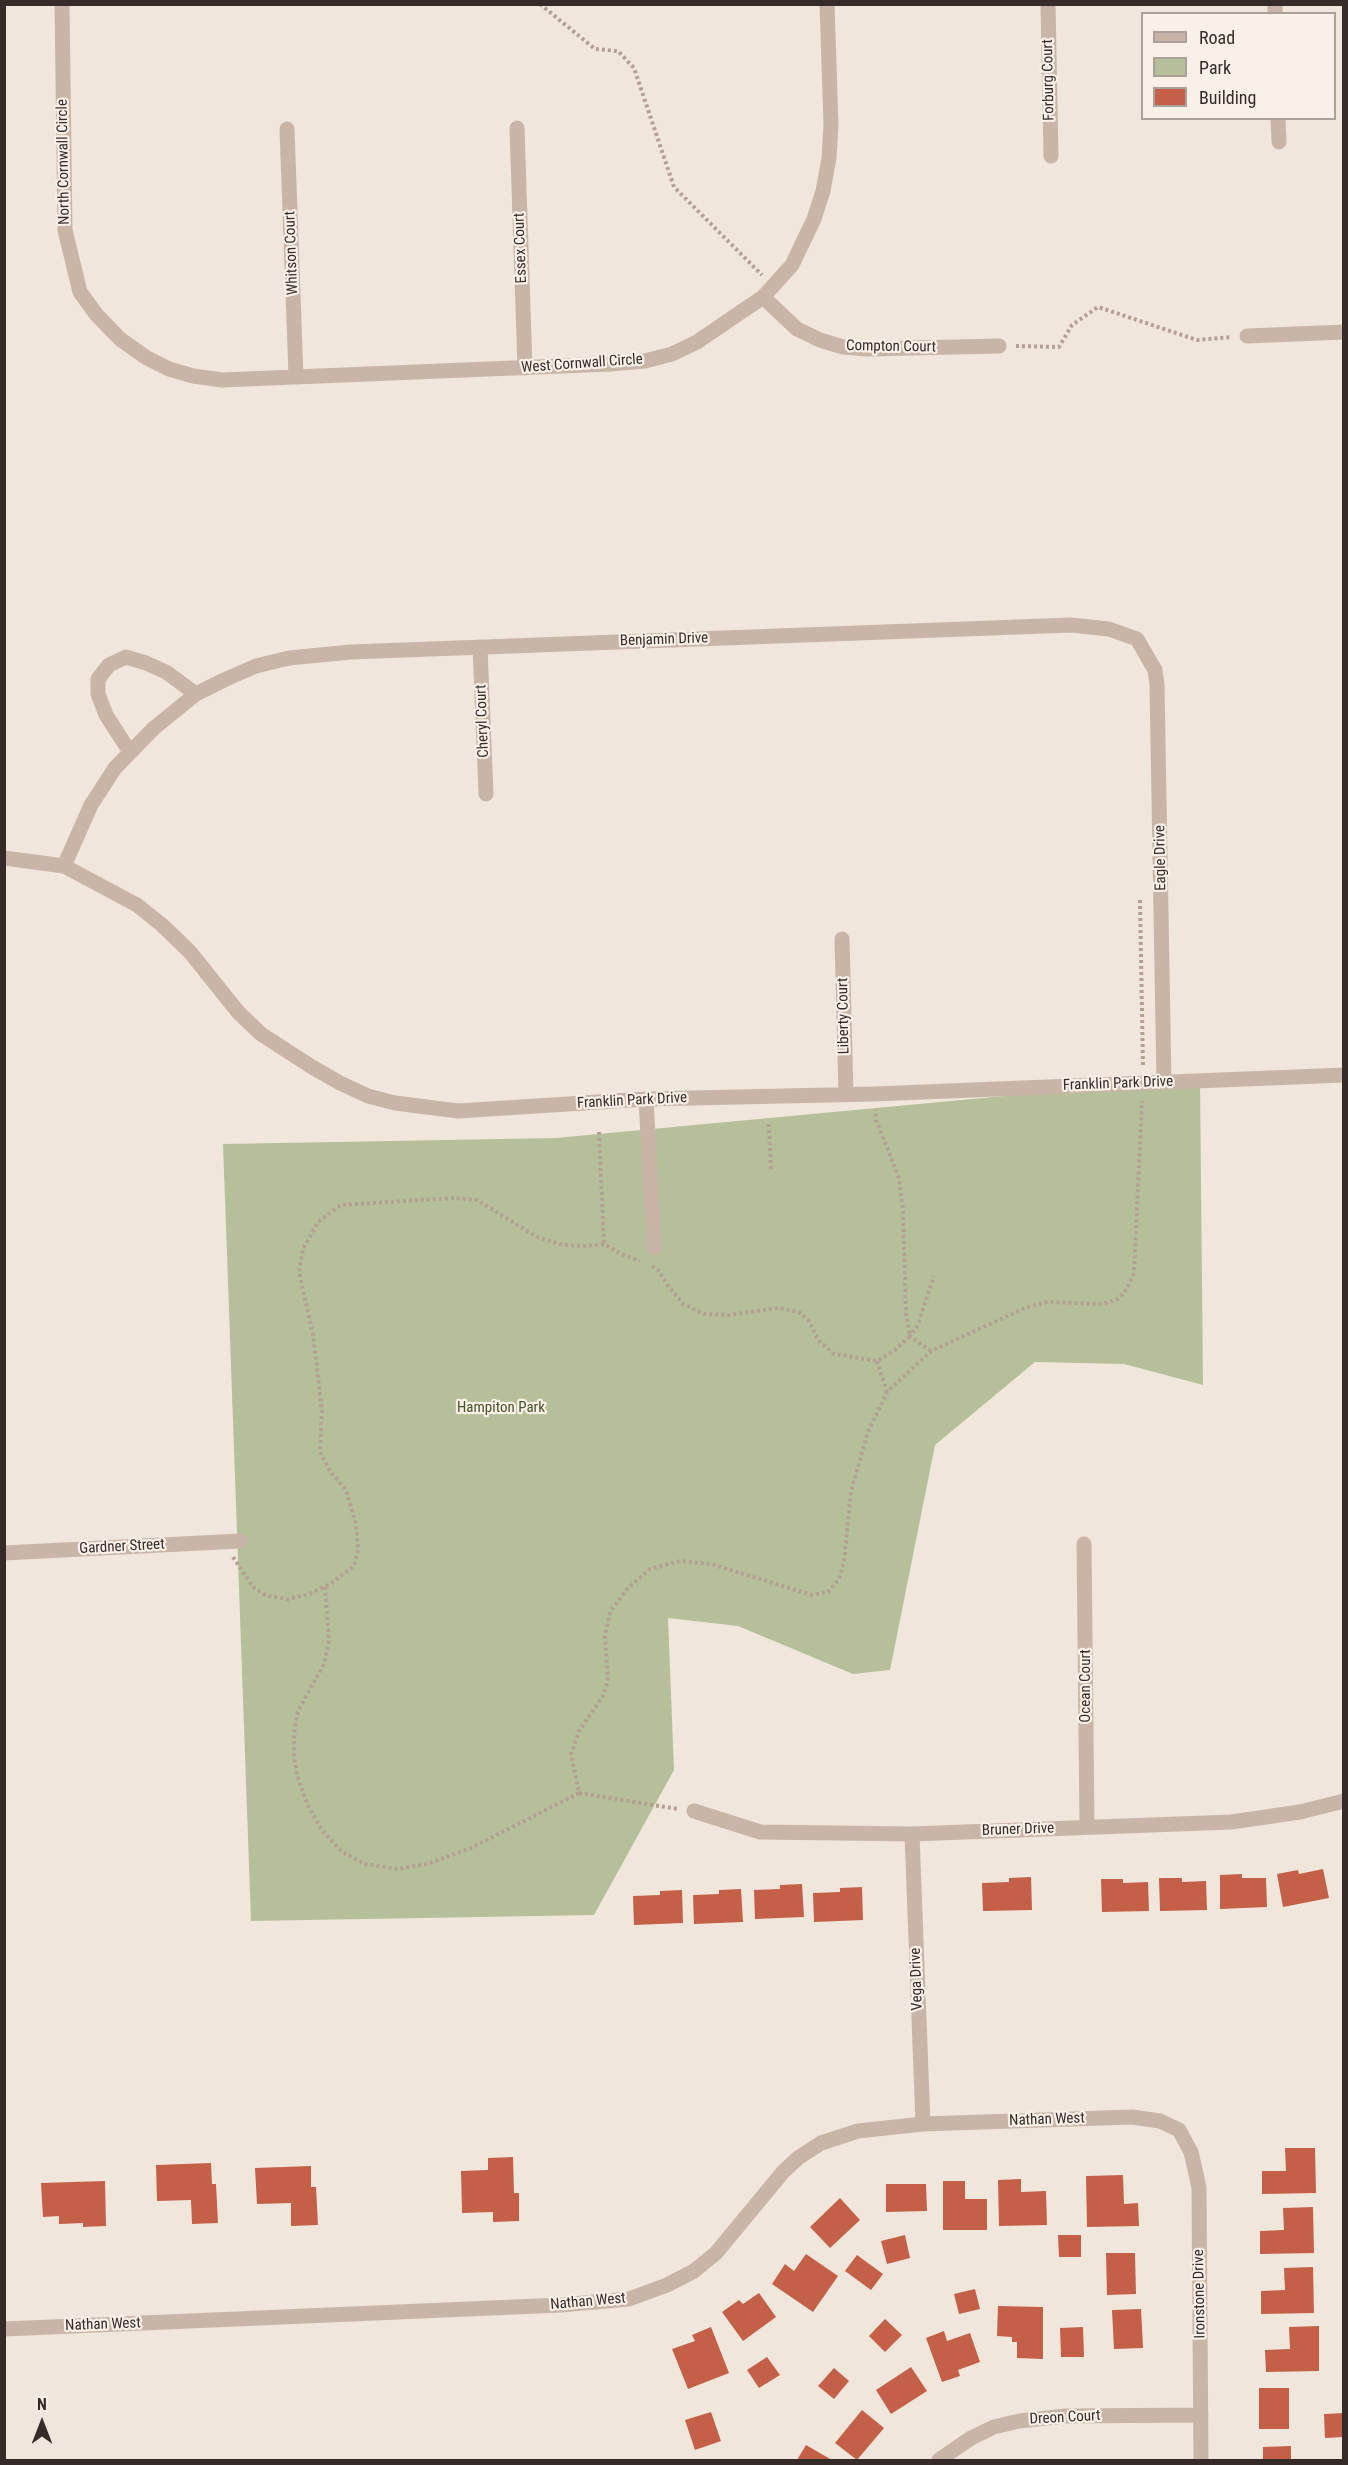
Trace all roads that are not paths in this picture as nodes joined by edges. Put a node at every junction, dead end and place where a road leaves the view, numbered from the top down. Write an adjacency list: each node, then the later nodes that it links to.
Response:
1 (62, 4): 12 (street, North Cornwall Circle)
2 (827, 4): 9 (street, West Cornwall Circle)
3 (1048, 4): 8 (street, Forburg Court)
4 (1278, 120): 7 (street)
5 (517, 128): 14 (street, Essex Court)
6 (287, 129): 15 (street, Whitson Court)
7 (1279, 142)
8 (1051, 156)
9 (768, 291): 13 (street, Compton Court); 14 (street, West Cornwall Circle)
10 (1344, 332): 11 (street)
11 (1247, 336)
12 (120, 339): 15 (street, West Cornwall Circle)
13 (999, 346)
14 (525, 368): 15 (street, West Cornwall Circle)
15 (296, 376)
16 (1137, 639): 17 (street, Benjamin Drive); 25 (street, Eagle Drive)
17 (480, 647): 18 (street, Benjamin Drive); 20 (street, Cheryl Court)
18 (196, 694): 19 (street, Benjamin Drive); 19 (street)
19 (130, 752): 22 (street, Benjamin Drive)
20 (486, 794)
21 (4, 858): 22 (street, Franklin Park Drive)
22 (64, 866): 27 (street, Franklin Park Drive)
23 (842, 939): 26 (street, Liberty Court)
24 (1344, 1075): 25 (street, Franklin Park Drive)
25 (1164, 1082): 26 (street, Franklin Park Drive)
26 (846, 1093): 27 (street, Franklin Park Drive)
27 (646, 1099): 28 (street)
28 (654, 1248)
29 (232, 1542): 31 (street, Gardner Street)
30 (1084, 1544): 34 (street, Ocean Court)
31 (4, 1553)
32 (1344, 1801): 34 (street, Bruner Drive)
33 (694, 1811): 35 (street, Bruner Drive)
34 (1087, 1827): 35 (street, Bruner Drive)
35 (912, 1834): 36 (street, Vega Drive)
36 (923, 2124): 37 (street, Nathan West); 38 (street, Nathan West)
37 (1179, 2130): 39 (street, Ironstone Drive)
38 (4, 2329)
39 (1201, 2415): 40 (street, Dreon Court); 41 (street, Ironstone Drive)
40 (939, 2460)
41 (1201, 2460)

